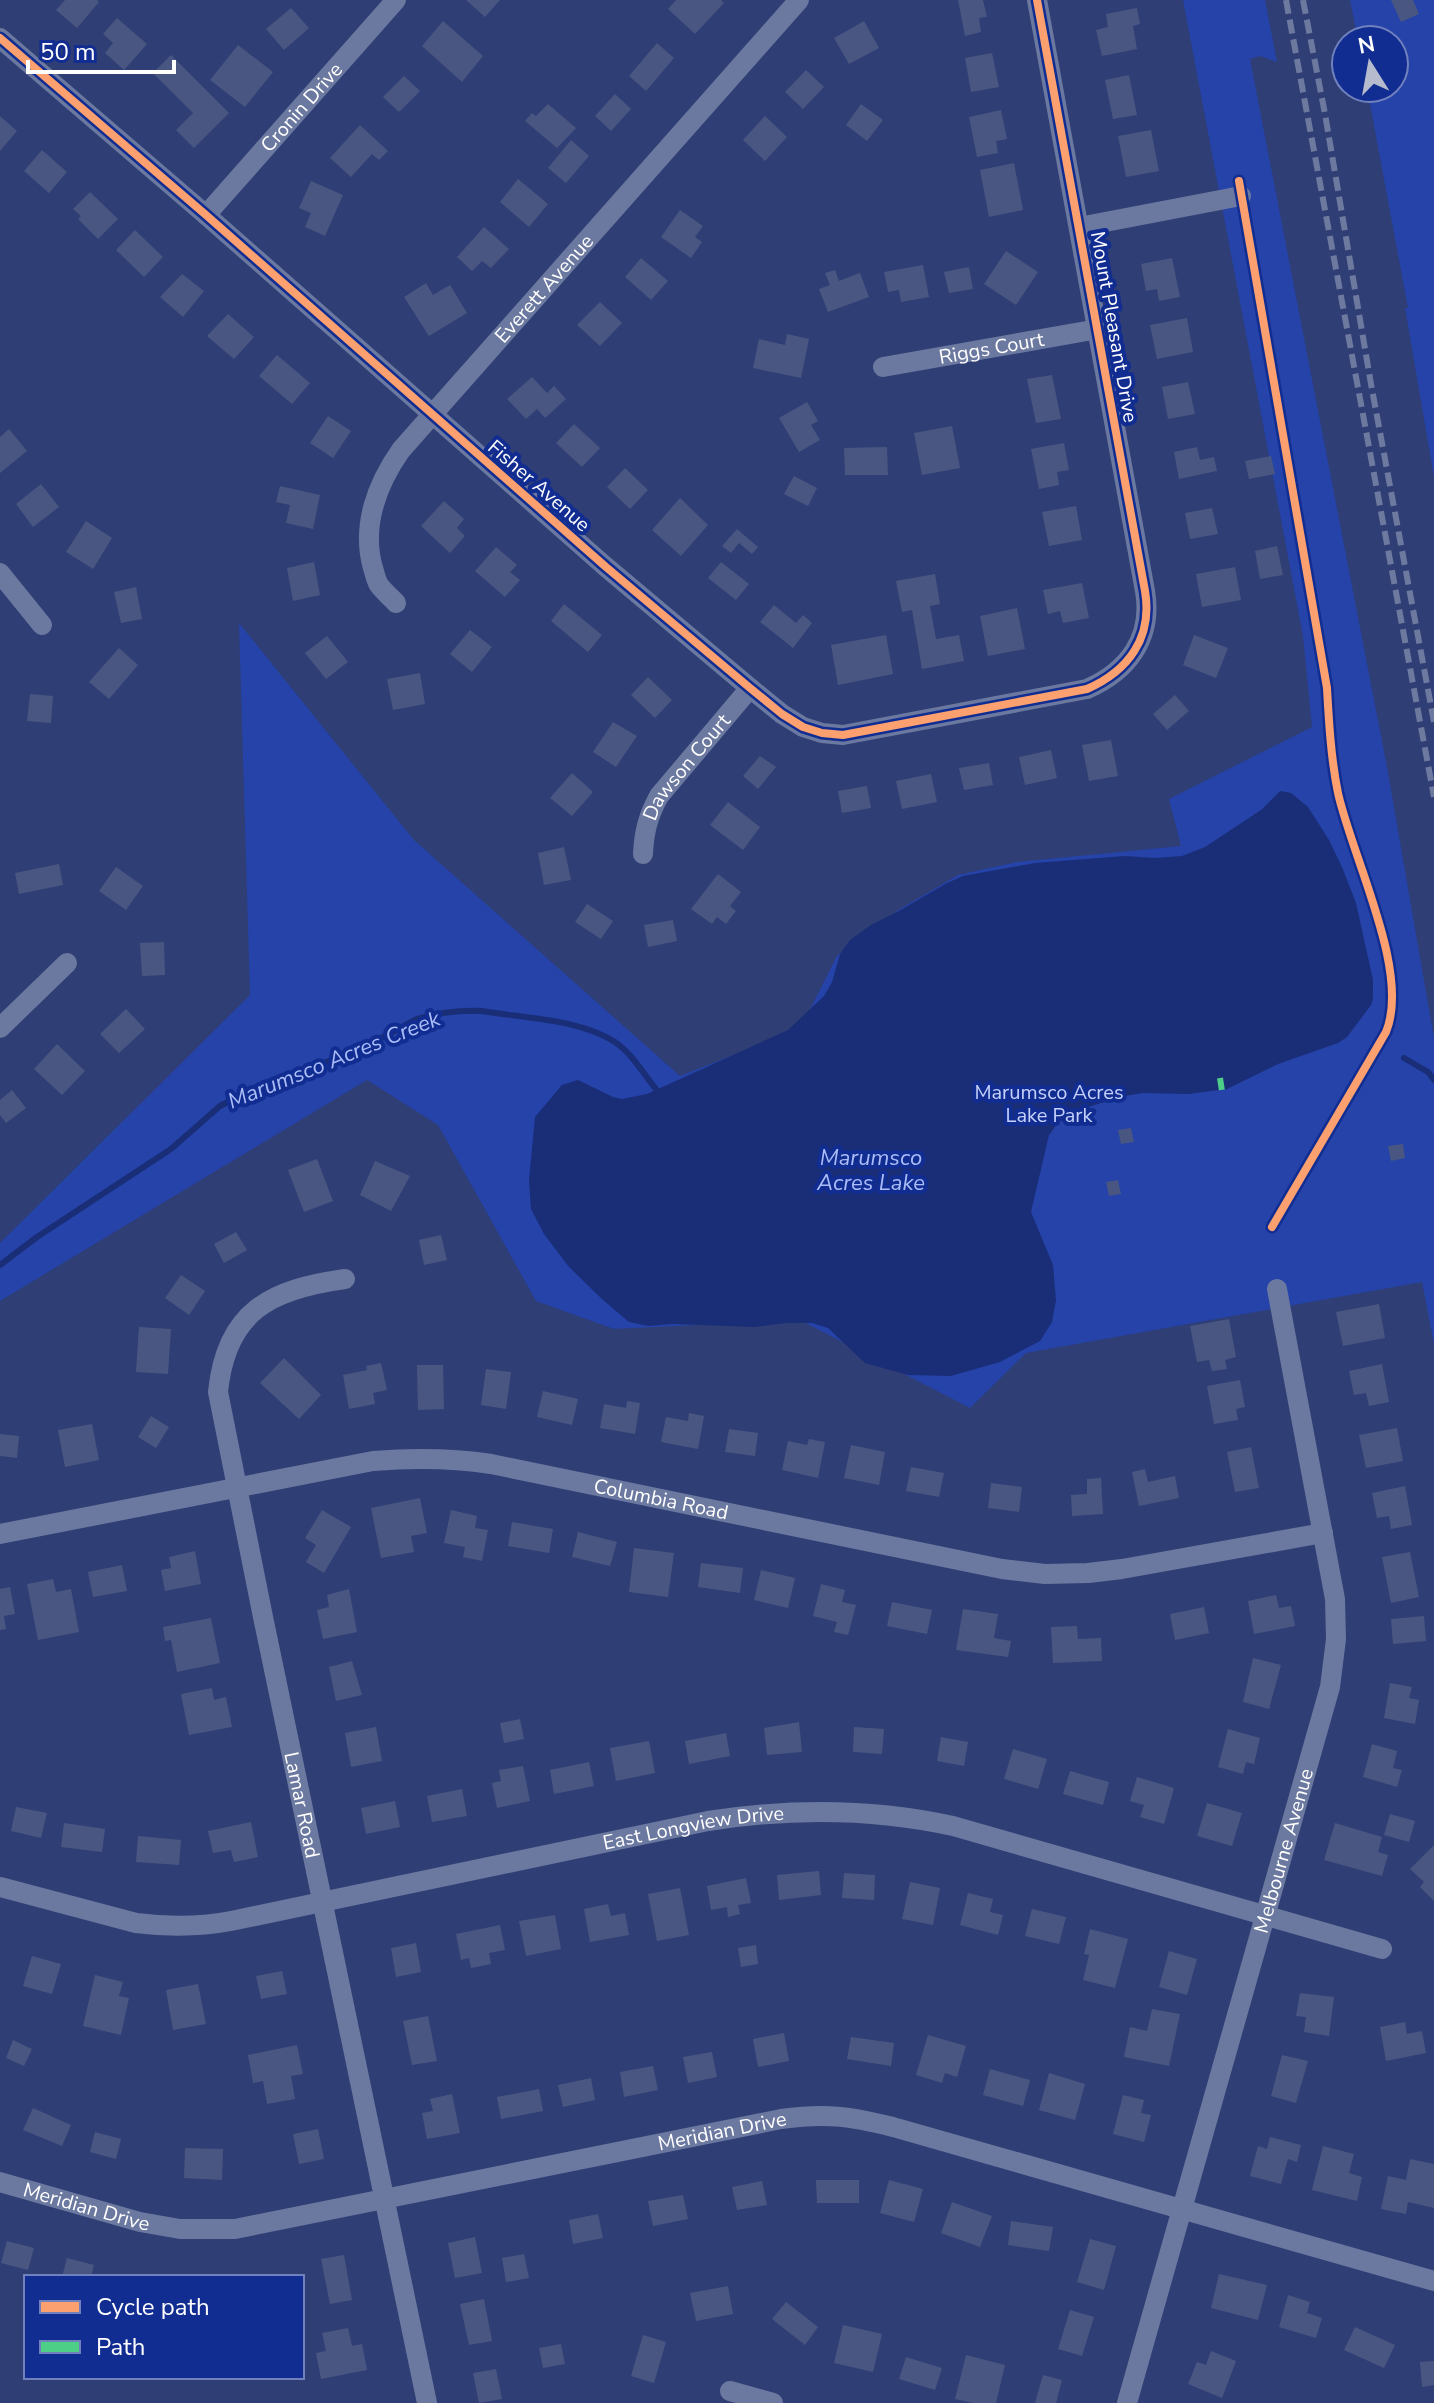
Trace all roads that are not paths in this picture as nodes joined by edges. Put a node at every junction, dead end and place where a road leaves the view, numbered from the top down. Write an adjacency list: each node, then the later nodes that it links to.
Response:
1 (396, 0): 6 (street, Cronin Drive)
2 (799, 0): 10 (street, Everett Avenue)
3 (1037, 0): 7 (street, Mount Pleasant Drive)
4 (0, 38): 6 (street, Fisher Avenue)
5 (1241, 196): 7 (street)
6 (206, 215): 10 (street, Fisher Avenue)
7 (1079, 227): 8 (street, Mount Pleasant Drive)
8 (1098, 329): 9 (street, Riggs Court); 14 (street, Mount Pleasant Drive)
9 (883, 367)
10 (433, 415): 12 (street, Everett Avenue); 15 (street, Fisher Avenue)
11 (0, 573): 13 (street)
12 (396, 603)
13 (42, 625)
14 (1130, 659): 15 (street, Fisher Avenue)
15 (750, 688): 16 (street, Dawson Court)
16 (643, 854)
17 (67, 963): 18 (street)
18 (0, 1028)
19 (345, 1279): 21 (street, Lamar Road)
20 (1277, 1289): 22 (street, Melbourne Avenue)
21 (237, 1487): 22 (street, Columbia Road); 23 (street, Columbia Road); 25 (street, Lamar Road)
22 (1323, 1533): 26 (street, Melbourne Avenue)
23 (0, 1534)
24 (0, 1887): 25 (street, East Longview Drive)
25 (323, 1902): 26 (street, East Longview Drive); 29 (street, Lamar Road)
26 (1265, 1915): 27 (street, East Longview Drive); 30 (street, Melbourne Avenue)
27 (1382, 1949)
28 (0, 2182): 29 (street, Meridian Drive)
29 (385, 2200): 30 (street, Meridian Drive); 33 (street, Lamar Road)
30 (1181, 2208): 31 (street, Meridian Drive); 35 (street, Melbourne Avenue)
31 (1434, 2281)
32 (730, 2391): 34 (street)
33 (427, 2403)
34 (773, 2403)
35 (1127, 2403)

